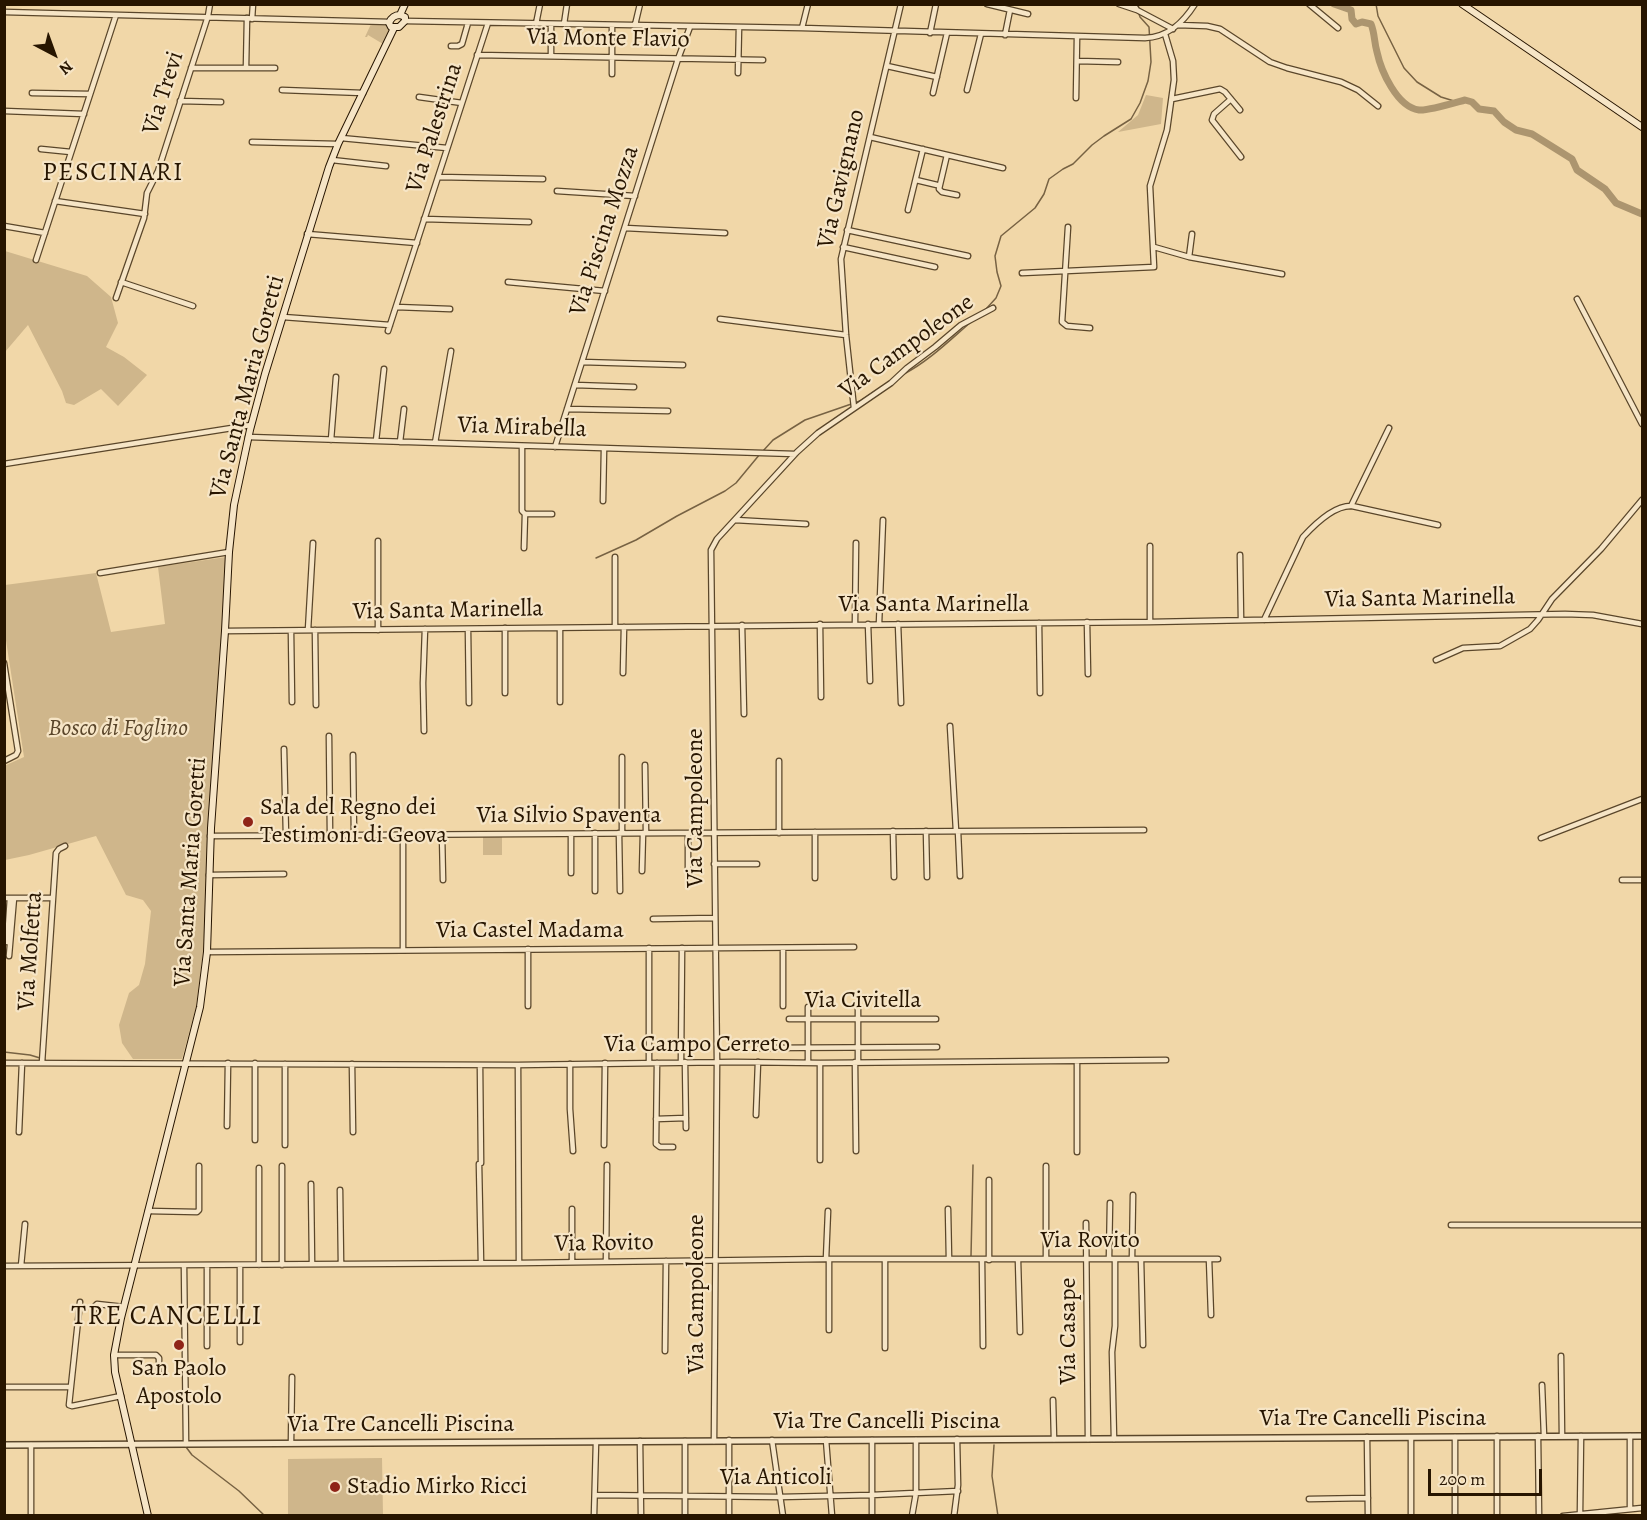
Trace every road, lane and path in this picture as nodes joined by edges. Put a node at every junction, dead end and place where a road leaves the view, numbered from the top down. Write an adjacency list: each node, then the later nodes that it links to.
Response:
1 (210, 4): 22 (street, Via Trevi)
2 (253, 4): 23 (street)
3 (405, 4): 21 (main road)
4 (540, 4): 28 (street)
5 (567, 4): 30 (street)
6 (640, 4): 32 (street)
7 (808, 4): 37 (street)
8 (902, 4): 40 (street, Via Gavignano)
9 (936, 4): 41 (street)
10 (987, 4): 16 (street)
11 (1119, 4): 17 (street)
12 (1132, 4): 17 (street)
13 (1195, 4): 33 (street)
14 (1309, 4): 38 (street)
15 (1462, 4): 80 (main road)
16 (1010, 10): 19 (street); 45 (street)
17 (1137, 10): 39 (street)
18 (4, 12): 20 (street)
19 (1028, 14)
20 (116, 15): 22 (street); 68 (street)
21 (400, 15): 24 (main road); 25 (main road)
22 (208, 16): 23 (street); 57 (street, Via Trevi)
23 (250, 19): 25 (street); 58 (street)
24 (405, 21): 26 (street); 36 (main road)
25 (390, 22): 36 (main road)
26 (468, 23): 27 (street); 47 (street)
27 (488, 23): 28 (street); 48 (street, Via Palestrina)
28 (536, 24): 29 (street)
29 (551, 24): 30 (street); 49 (street)
30 (564, 24): 31 (street)
31 (612, 25): 32 (street); 50 (street)
32 (635, 25): 34 (street)
33 (1178, 25): 39 (street); 76 (street)
34 (690, 27): 35 (street); 51 (street, Via Piscina Mozza)
35 (739, 27): 37 (street); 52 (street)
36 (394, 28): 66 (main road, Via Santa Maria Goretti)
37 (802, 28): 40 (street)
38 (1338, 28)
39 (1173, 29): 44 (street)
40 (895, 32): 41 (street); 56 (street, Via Gavignano)
41 (930, 33): 42 (street)
42 (947, 33): 43 (street); 62 (street)
43 (981, 34): 45 (street); 64 (street)
44 (1165, 34): 46 (street); 71 (street)
45 (1005, 35): 46 (street)
46 (1077, 37): 54 (street)
47 (451, 46)
48 (477, 55): 49 (street, Via Monte Flavio); 75 (street, Via Palestrina)
49 (550, 56): 50 (street, Via Monte Flavio)
50 (612, 57): 51 (street, Via Monte Flavio); 61 (street)
51 (678, 58): 52 (street, Via Monte Flavio); 99 (street, Via Piscina Mozza)
52 (739, 60): 53 (street, Via Monte Flavio); 60 (street)
53 (763, 60)
54 (1077, 61): 55 (street); 70 (street)
55 (1118, 62)
56 (887, 66): 62 (street); 81 (street, Via Gavignano)
57 (191, 68): 58 (street); 73 (street, Via Trevi)
58 (246, 68): 59 (street)
59 (275, 68)
60 (738, 73)
61 (612, 74)
62 (937, 76): 67 (street)
63 (282, 90): 66 (street)
64 (967, 90)
65 (32, 93): 68 (street)
66 (363, 93): 82 (main road, Via Santa Maria Goretti)
67 (933, 93)
68 (90, 94): 79 (street)
69 (419, 97): 75 (street)
70 (1076, 98)
71 (1172, 99): 72 (street); 115 (street)
72 (1232, 99): 77 (street); 89 (street)
73 (180, 100): 74 (street); 102 (street, Via Trevi)
74 (221, 102)
75 (462, 103): 84 (street, Via Palestrina)
76 (1378, 106)
77 (1240, 110)
78 (4, 111): 79 (street)
79 (84, 114): 87 (street)
80 (1642, 127)
81 (870, 137): 86 (street); 108 (street, Via Gavignano)
82 (340, 141): 83 (street); 84 (street); 90 (main road, Via Santa Maria Goretti)
83 (252, 142)
84 (447, 148): 93 (street, Via Palestrina)
85 (41, 149): 87 (street)
86 (923, 149): 88 (street); 95 (street)
87 (71, 152): 100 (street)
88 (947, 155): 92 (street); 98 (street)
89 (1240, 157)
90 (332, 160): 91 (street); 111 (main road, Via Santa Maria Goretti)
91 (386, 166)
92 (1003, 168)
93 (438, 177): 94 (street); 103 (street, Via Palestrina)
94 (543, 179)
95 (915, 180): 96 (street); 101 (street)
96 (937, 185)
97 (557, 191): 99 (street)
98 (957, 195)
99 (635, 196): 107 (street, Via Piscina Mozza)
100 (56, 201): 102 (street); 109 (street)
101 (908, 210)
102 (145, 214): 123 (street, Via Trevi)
103 (424, 219): 104 (street); 113 (street, Via Palestrina)
104 (529, 222)
105 (4, 226): 109 (street)
106 (1068, 227): 120 (street)
107 (625, 228): 110 (street); 125 (street, Via Piscina Mozza)
108 (847, 230): 114 (street, Via Gavignano); 116 (street)
109 (45, 233): 118 (street)
110 (725, 233)
111 (307, 234): 113 (street); 132 (main road, Via Santa Maria Goretti)
112 (1192, 234): 117 (street)
113 (417, 243): 129 (street, Via Palestrina)
114 (843, 247): 119 (street); 135 (street, Via Gavignano)
115 (1154, 247): 117 (street); 120 (street)
116 (968, 256)
117 (1189, 256): 122 (street)
118 (36, 260)
119 (934, 267)
120 (1065, 272): 121 (street); 134 (street)
121 (1022, 273)
122 (1282, 274)
123 (121, 282): 126 (street, Via Trevi); 128 (street)
124 (508, 282): 125 (street)
125 (605, 291): 137 (street, Via Piscina Mozza)
126 (116, 298)
127 (1577, 299): 147 (street)
128 (193, 306)
129 (396, 307): 131 (street); 132 (street, Via Palestrina)
130 (993, 308): 143 (street, Via Campoleone)
131 (450, 309)
132 (283, 317): 148 (main road, Via Santa Maria Goretti)
133 (720, 319): 135 (street)
134 (1090, 328)
135 (846, 334): 143 (street, Via Gavignano)
136 (451, 351): 154 (street)
137 (582, 362): 138 (street); 141 (street, Via Piscina Mozza)
138 (683, 365)
139 (384, 369): 152 (street)
140 (336, 377): 151 (street)
141 (575, 385): 142 (street); 145 (street, Via Piscina Mozza)
142 (634, 387)
143 (855, 408): 158 (street, Via Campoleone)
144 (404, 409): 153 (street)
145 (567, 409): 146 (street); 156 (street, Via Piscina Mozza)
146 (668, 411)
147 (1642, 424)
148 (251, 425): 150 (main road, Via Santa Maria Goretti); 159 (street)
149 (1389, 428): 162 (street)
150 (248, 437): 151 (street, Via Mirabella); 174 (main road, Via Santa Maria Goretti)
151 (331, 440): 152 (street, Via Mirabella)
152 (376, 441): 153 (street, Via Mirabella)
153 (400, 442): 154 (street, Via Mirabella)
154 (435, 443): 155 (street, Via Mirabella)
155 (522, 446): 156 (street, Via Mirabella); 163 (street)
156 (555, 447): 157 (street, Via Mirabella)
157 (604, 449): 158 (street, Via Mirabella); 161 (street)
158 (795, 454): 165 (street, Via Campoleone)
159 (4, 464)
160 (1642, 500): 178 (street)
161 (603, 501)
162 (1351, 506): 168 (street); 180 (street)
163 (525, 514): 164 (street); 173 (street)
164 (552, 514)
165 (735, 520): 167 (street); 191 (street, Via Campoleone)
166 (883, 520): 187 (street)
167 (806, 524)
168 (1438, 525)
169 (378, 541): 200 (street)
170 (313, 543): 198 (street)
171 (856, 543): 185 (street)
172 (1150, 546): 183 (street)
173 (524, 548)
174 (229, 552): 177 (street); 201 (main road, Via Santa Maria Goretti)
175 (1240, 555): 179 (street)
176 (615, 557): 192 (street)
177 (99, 573)
178 (1542, 614): 180 (street, Via Santa Marinella); 189 (street, Via Santa Marinella); 203 (street)
179 (1241, 620): 180 (street, Via Santa Marinella); 183 (street, Via Santa Marinella)
180 (1264, 620)
181 (1039, 622): 182 (street, Via Santa Marinella); 188 (street, Via Santa Marinella); 209 (street)
182 (1087, 622): 183 (street, Via Santa Marinella); 206 (street)
183 (1150, 622)
184 (820, 624): 185 (street, Via Santa Marinella); 190 (street, Via Santa Marinella); 210 (street)
185 (855, 624): 186 (street, Via Santa Marinella)
186 (868, 624): 187 (street, Via Santa Marinella); 207 (street)
187 (879, 624): 188 (street, Via Santa Marinella)
188 (898, 624): 214 (street)
189 (1642, 624)
190 (742, 625): 191 (street, Via Santa Marinella); 216 (street)
191 (712, 626): 193 (street, Via Santa Marinella); 237 (street, Via Campoleone)
192 (615, 627): 193 (street, Via Santa Marinella); 195 (street, Via Santa Marinella)
193 (624, 627): 205 (street)
194 (505, 628): 195 (street, Via Santa Marinella); 197 (street, Via Santa Marinella); 208 (street)
195 (561, 628): 212 (street)
196 (425, 629): 197 (street, Via Santa Marinella); 200 (street, Via Santa Marinella); 218 (street)
197 (468, 629): 213 (street)
198 (308, 630): 199 (street, Via Santa Marinella); 202 (street, Via Santa Marinella)
199 (315, 630): 200 (street, Via Santa Marinella); 215 (street)
200 (378, 630)
201 (225, 631): 202 (street, Via Santa Marinella); 243 (main road, Via Santa Maria Goretti)
202 (291, 631): 211 (street)
203 (1436, 660)
204 (4, 663): 223 (street)
205 (623, 673)
206 (1089, 674)
207 (870, 681)
208 (505, 693)
209 (1040, 693)
210 (821, 697)
211 (292, 702)
212 (560, 702)
213 (469, 703)
214 (901, 703)
215 (316, 705)
216 (744, 714)
217 (950, 726): 230 (street)
218 (424, 731)
219 (329, 736): 240 (street)
220 (284, 749): 244 (street)
221 (353, 754): 241 (street)
222 (622, 757): 234 (street)
223 (4, 761)
224 (779, 761): 231 (street)
225 (645, 765): 235 (street)
226 (1642, 799): 245 (street)
227 (1144, 830): 230 (street, Via Silvio Spaventa)
228 (893, 831): 229 (street, Via Silvio Spaventa); 232 (street, Via Silvio Spaventa); 255 (street)
229 (926, 831): 230 (street, Via Silvio Spaventa); 256 (street)
230 (957, 831): 254 (street)
231 (779, 832): 232 (street, Via Silvio Spaventa); 237 (street, Via Silvio Spaventa)
232 (815, 832): 257 (street)
233 (595, 833): 234 (street, Via Silvio Spaventa); 239 (street, Via Silvio Spaventa); 261 (street)
234 (621, 833): 235 (street, Via Silvio Spaventa); 262 (street)
235 (644, 833): 236 (street, Via Silvio Spaventa); 249 (street)
236 (688, 833): 237 (street, Via Silvio Spaventa); 250 (street)
237 (714, 833): 247 (street, Via Campoleone)
238 (442, 834): 239 (street, Via Silvio Spaventa); 242 (street, Via Silvio Spaventa); 258 (street)
239 (571, 834): 251 (street)
240 (330, 835): 241 (street, Via Silvio Spaventa); 244 (street, Via Silvio Spaventa)
241 (354, 835): 242 (street, Via Silvio Spaventa)
242 (403, 835): 274 (street)
243 (210, 836): 244 (street, Via Silvio Spaventa); 253 (main road, Via Santa Maria Goretti)
244 (285, 836)
245 (1541, 838)
246 (65, 846): 264 (street, Via Molfetta)
247 (714, 864): 248 (street); 265 (street, Via Campoleone)
248 (757, 864)
249 (642, 871)
250 (688, 871)
251 (571, 873)
252 (284, 874): 253 (street)
253 (209, 875): 275 (main road, Via Santa Maria Goretti)
254 (960, 876)
255 (894, 877)
256 (927, 877)
257 (815, 878)
258 (442, 880)
259 (1622, 880): 260 (street)
260 (1642, 880)
261 (595, 891)
262 (620, 891)
263 (9, 898): 264 (street); 267 (street); 276 (street)
264 (53, 898): 289 (street, Via Molfetta)
265 (714, 918): 266 (street); 273 (street, Via Campoleone)
266 (653, 919)
267 (7, 942)
268 (854, 947): 271 (street, Via Castel Madama)
269 (649, 948): 270 (street, Via Castel Madama); 272 (street, Via Castel Madama); 302 (street)
270 (682, 948): 273 (street, Via Castel Madama); 292 (street)
271 (783, 948): 273 (street, Via Castel Madama); 278 (street)
272 (528, 949): 274 (street, Via Castel Madama); 277 (street)
273 (714, 949): 293 (street, Via Campoleone)
274 (403, 950): 275 (street, Via Castel Madama)
275 (207, 952): 298 (main road, Via Santa Maria Goretti)
276 (9, 956)
277 (528, 1006)
278 (783, 1006)
279 (858, 1006): 283 (street)
280 (808, 1007): 282 (street)
281 (789, 1019): 282 (street, Via Civitella)
282 (808, 1019): 283 (street, Via Civitella); 287 (street)
283 (858, 1019): 284 (street, Via Civitella); 288 (street)
284 (936, 1019)
285 (937, 1047): 288 (street)
286 (759, 1048): 287 (street)
287 (808, 1048): 288 (street); 304 (street)
288 (858, 1048): 295 (street)
289 (42, 1060): 297 (street, Via Campo Cerreto); 298 (street, Via Campo Cerreto)
290 (1166, 1060): 291 (street, Via Campo Cerreto)
291 (1077, 1061): 295 (street, Via Campo Cerreto); 324 (street)
292 (683, 1062): 293 (street, Via Campo Cerreto); 303 (street, Via Campo Cerreto); 312 (street)
293 (717, 1062): 294 (street, Via Campo Cerreto); 353 (street, Via Campoleone)
294 (758, 1062): 304 (street, Via Campo Cerreto); 311 (street)
295 (857, 1062): 305 (street, Via Campo Cerreto); 323 (street)
296 (4, 1063): 297 (street, Via Campo Cerreto)
297 (22, 1063): 316 (street)
298 (185, 1063): 299 (street, Via Campo Cerreto); 338 (main road, Via Santa Maria Goretti)
299 (228, 1063): 300 (street, Via Campo Cerreto); 314 (street)
300 (255, 1063): 306 (street, Via Campo Cerreto); 318 (street)
301 (605, 1063): 302 (street, Via Campo Cerreto); 308 (street, Via Campo Cerreto); 320 (street)
302 (649, 1063): 303 (street, Via Campo Cerreto)
303 (657, 1063): 313 (street)
304 (808, 1063): 305 (street, Via Campo Cerreto)
305 (820, 1063): 325 (street)
306 (285, 1064): 307 (street, Via Campo Cerreto); 319 (street)
307 (352, 1064): 309 (street, Via Campo Cerreto); 317 (street)
308 (570, 1064): 310 (street, Via Campo Cerreto); 322 (street)
309 (480, 1065): 310 (street, Via Campo Cerreto); 362 (street)
310 (518, 1065): 363 (street)
311 (756, 1114)
312 (686, 1118): 313 (street); 315 (street)
313 (656, 1119): 321 (street)
314 (227, 1126)
315 (686, 1128)
316 (19, 1132)
317 (353, 1132)
318 (255, 1140)
319 (285, 1145)
320 (604, 1145)
321 (673, 1147)
322 (573, 1151)
323 (856, 1151)
324 (1077, 1152)
325 (820, 1160)
326 (607, 1165): 361 (street)
327 (199, 1166): 338 (street)
328 (282, 1166): 364 (street)
329 (1046, 1166): 357 (street)
330 (259, 1167): 370 (street)
331 (989, 1180): 355 (street)
332 (311, 1184): 365 (street)
333 (340, 1190): 366 (street)
334 (1133, 1195): 349 (street)
335 (1110, 1203): 347 (street)
336 (572, 1209): 360 (street)
337 (948, 1209): 346 (street)
338 (148, 1211): 373 (main road, Via Santa Maria Goretti)
339 (828, 1211): 344 (street)
340 (1086, 1223): 358 (street, Via Casape)
341 (25, 1224): 372 (street)
342 (1451, 1225): 343 (street)
343 (1642, 1225)
344 (827, 1259): 345 (street, Via Rovito); 353 (street, Via Rovito); 378 (street)
345 (885, 1259): 346 (street, Via Rovito); 384 (street)
346 (948, 1259): 354 (street, Via Rovito)
347 (1109, 1259): 348 (street, Via Rovito); 358 (street, Via Rovito)
348 (1115, 1259): 349 (street, Via Rovito); 403 (street)
349 (1132, 1259): 350 (street, Via Rovito)
350 (1141, 1259): 351 (street, Via Rovito); 381 (street)
351 (1209, 1259): 352 (street, Via Rovito); 376 (street)
352 (1218, 1259)
353 (715, 1260): 359 (street, Via Rovito); 415 (street, Via Campoleone)
354 (982, 1260): 355 (street, Via Rovito); 383 (street)
355 (989, 1260): 356 (street, Via Rovito)
356 (1018, 1260): 357 (street, Via Rovito); 379 (street)
357 (1046, 1260): 358 (street, Via Rovito)
358 (1087, 1260): 407 (street, Via Casape)
359 (666, 1261): 361 (street, Via Rovito); 385 (street)
360 (572, 1262): 361 (street, Via Rovito); 363 (street, Via Rovito)
361 (606, 1262)
362 (481, 1263): 363 (street, Via Rovito); 366 (street, Via Rovito)
363 (519, 1263)
364 (282, 1264): 365 (street, Via Rovito); 370 (street, Via Rovito)
365 (312, 1264): 366 (street, Via Rovito)
366 (341, 1264)
367 (184, 1265): 368 (street, Via Rovito); 373 (street, Via Rovito); 420 (street)
368 (207, 1265): 369 (street, Via Rovito); 382 (street)
369 (240, 1265): 370 (street, Via Rovito); 380 (street)
370 (259, 1265)
371 (4, 1266): 372 (street, Via Rovito)
372 (21, 1266): 373 (street, Via Rovito)
373 (134, 1266): 375 (main road, Via Santa Maria Goretti)
374 (80, 1302): 392 (street)
375 (124, 1307): 377 (street); 386 (main road, Via Santa Maria Goretti)
376 (1211, 1315)
377 (93, 1318)
378 (829, 1330)
379 (1020, 1332)
380 (240, 1342)
381 (1143, 1345)
382 (207, 1346)
383 (983, 1346)
384 (885, 1348)
385 (665, 1352)
386 (114, 1355): 388 (street); 393 (main road, Via Santa Maria Goretti)
387 (1561, 1356): 397 (street)
388 (159, 1371)
389 (292, 1377): 417 (street)
390 (1542, 1385): 396 (street)
391 (4, 1387): 392 (street)
392 (70, 1387): 393 (street)
393 (121, 1396): 419 (main road, Via Santa Maria Goretti)
394 (1053, 1400): 406 (street)
395 (1497, 1436): 396 (street, Via Tre Cancelli Piscina); 402 (street, Via Tre Cancelli Piscina); 450 (street)
396 (1541, 1436): 397 (street, Via Tre Cancelli Piscina); 451 (street)
397 (1562, 1436): 398 (street, Via Tre Cancelli Piscina)
398 (1581, 1436): 399 (street, Via Tre Cancelli Piscina); 435 (street)
399 (1630, 1436): 400 (street, Via Tre Cancelli Piscina); 434 (street)
400 (1642, 1436)
401 (1367, 1437): 403 (street, Via Tre Cancelli Piscina); 404 (street, Via Tre Cancelli Piscina); 431 (street)
402 (1455, 1437): 404 (street, Via Tre Cancelli Piscina); 449 (street)
403 (1114, 1438): 407 (street, Via Tre Cancelli Piscina)
404 (1411, 1438): 448 (street)
405 (957, 1439): 406 (street, Via Tre Cancelli Piscina); 412 (street, Via Tre Cancelli Piscina); 422 (street)
406 (1054, 1439): 407 (street, Via Tre Cancelli Piscina)
407 (1088, 1439)
408 (729, 1440): 409 (street, Via Tre Cancelli Piscina); 415 (street, Via Tre Cancelli Piscina); 428 (street)
409 (772, 1440): 410 (street, Via Tre Cancelli Piscina); 430 (street)
410 (826, 1440): 411 (street, Via Tre Cancelli Piscina); 429 (street)
411 (872, 1440): 412 (street, Via Tre Cancelli Piscina); 425 (street)
412 (916, 1440): 423 (street)
413 (640, 1441): 414 (street, Via Tre Cancelli Piscina); 416 (street, Via Tre Cancelli Piscina); 426 (street)
414 (685, 1441): 415 (street, Via Tre Cancelli Piscina); 427 (street)
415 (714, 1441)
416 (596, 1442): 417 (street, Via Tre Cancelli Piscina); 424 (street)
417 (291, 1443): 420 (street, Via Tre Cancelli Piscina)
418 (31, 1444): 419 (street, Via Tre Cancelli Piscina); 421 (street, Via Tre Cancelli Piscina); 436 (street)
419 (131, 1444): 420 (street, Via Tre Cancelli Piscina); 437 (main road, Via Santa Maria Goretti)
420 (186, 1444)
421 (4, 1445)
422 (958, 1491): 423 (street, Via Anticoli); 446 (street)
423 (916, 1493): 425 (street, Via Anticoli); 445 (street)
424 (594, 1495): 426 (street, Via Anticoli); 438 (street)
425 (872, 1495): 429 (street, Via Anticoli); 444 (street)
426 (640, 1496): 427 (street, Via Anticoli); 439 (street)
427 (685, 1496): 428 (street, Via Anticoli); 440 (street)
428 (729, 1496): 430 (street, Via Anticoli); 441 (street)
429 (830, 1496): 430 (street, Via Anticoli); 443 (street)
430 (780, 1497): 442 (street)
431 (1368, 1498): 432 (street); 447 (street)
432 (1309, 1499)
433 (1642, 1508): 434 (street)
434 (1630, 1509): 435 (street)
435 (1580, 1514): 452 (street)
436 (31, 1515)
437 (148, 1515)
438 (594, 1515)
439 (641, 1515)
440 (686, 1515)
441 (729, 1515)
442 (783, 1515)
443 (832, 1515)
444 (872, 1515)
445 (912, 1515)
446 (954, 1515)
447 (1368, 1515)
448 (1411, 1515)
449 (1455, 1515)
450 (1497, 1515)
451 (1539, 1515)
452 (1563, 1515)

